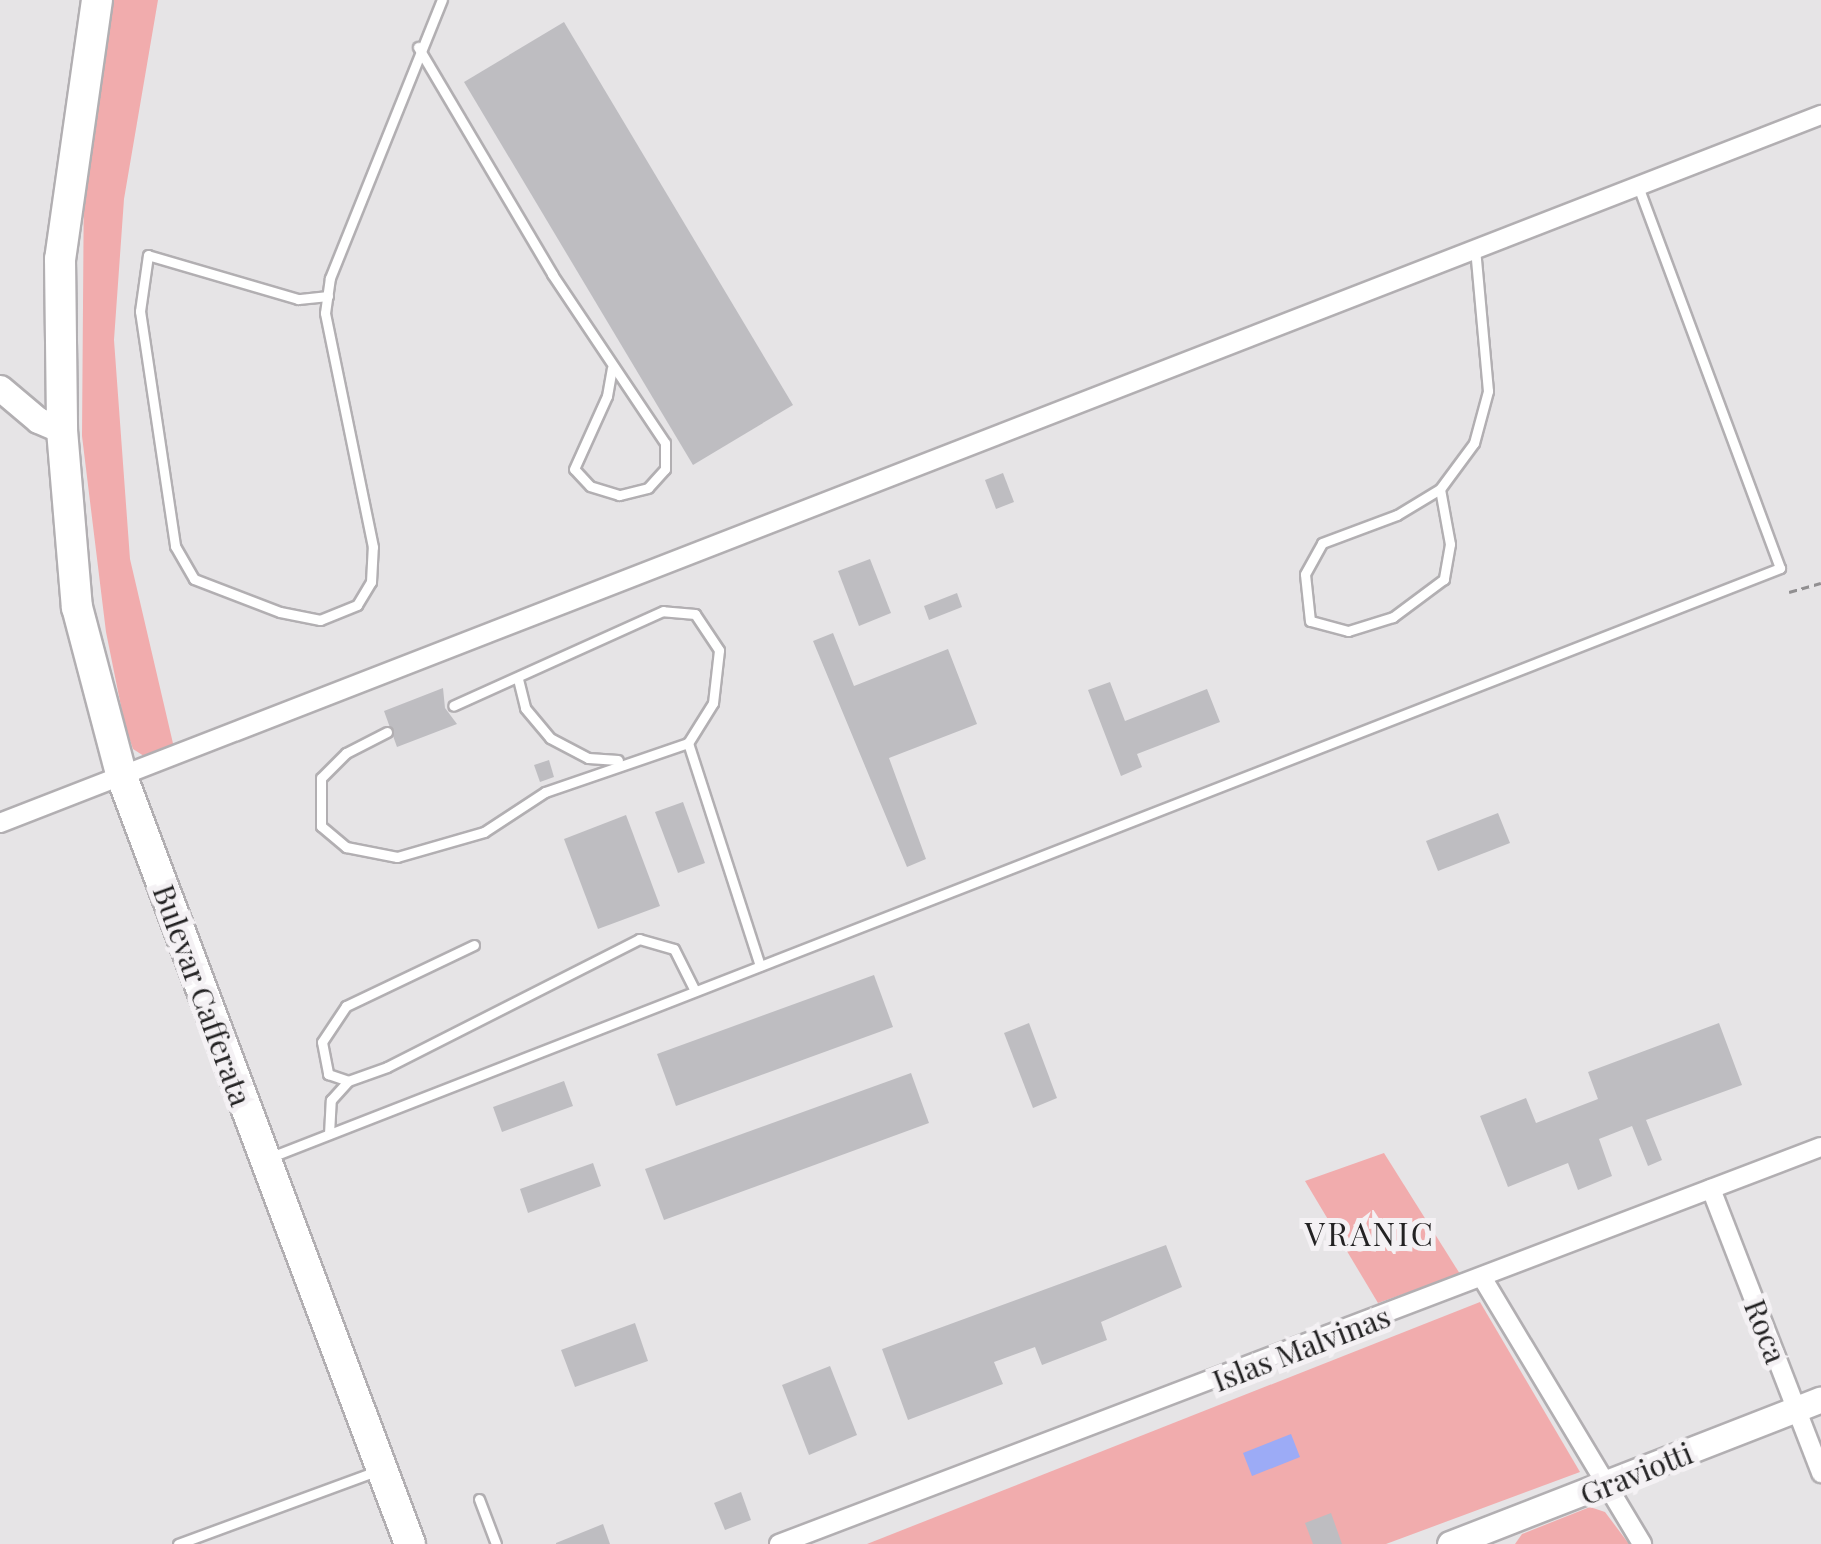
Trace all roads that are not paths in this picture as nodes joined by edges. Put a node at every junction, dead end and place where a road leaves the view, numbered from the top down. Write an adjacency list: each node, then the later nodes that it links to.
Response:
1 (96, 0): 10 (highway, Bulevar Cafferata)
2 (442, 0): 3 (lane)
3 (418, 47): 7 (lane); 8 (lane)
4 (1821, 115): 5 (street)
5 (1638, 186): 6 (street); 20 (lane)
6 (1474, 248): 11 (lane); 17 (street)
7 (328, 296): 7 (lane)
8 (612, 368): 8 (lane)
9 (0, 388): 10 (street)
10 (62, 430): 17 (highway, Bulevar Cafferata)
11 (1440, 489): 11 (lane)
12 (518, 679): 13 (lane); 15 (lane); 16 (lane)
13 (453, 706)
14 (387, 732): 16 (lane)
15 (688, 744): 16 (lane); 20 (lane)
16 (626, 760)
17 (122, 778): 18 (street); 25 (highway, Bulevar Cafferata)
18 (0, 823)
19 (474, 945): 22 (lane)
20 (760, 966): 21 (lane)
21 (695, 992): 22 (lane); 23 (lane)
22 (348, 1081): 23 (lane)
23 (329, 1134): 25 (lane)
24 (1821, 1147): 26 (street, Islas Malvinas)
25 (264, 1160): 30 (highway, Bulevar Cafferata)
26 (1711, 1189): 27 (street, Islas Malvinas); 29 (street, Roca)
27 (1483, 1279): 32 (street); 38 (street, Islas Malvinas)
28 (1821, 1399): 29 (street, Graviotti)
29 (1796, 1409): 31 (street, Roca); 32 (street, Graviotti)
30 (381, 1469): 35 (lane); 36 (highway, Bulevar Cafferata)
31 (1821, 1473)
32 (1606, 1485): 34 (street, Graviotti); 40 (street)
33 (479, 1499): 37 (lane)
34 (1498, 1539): 39 (street, Graviotti)
35 (178, 1544)
36 (410, 1544)
37 (496, 1544)
38 (779, 1544)
39 (1450, 1544)
40 (1642, 1544)

